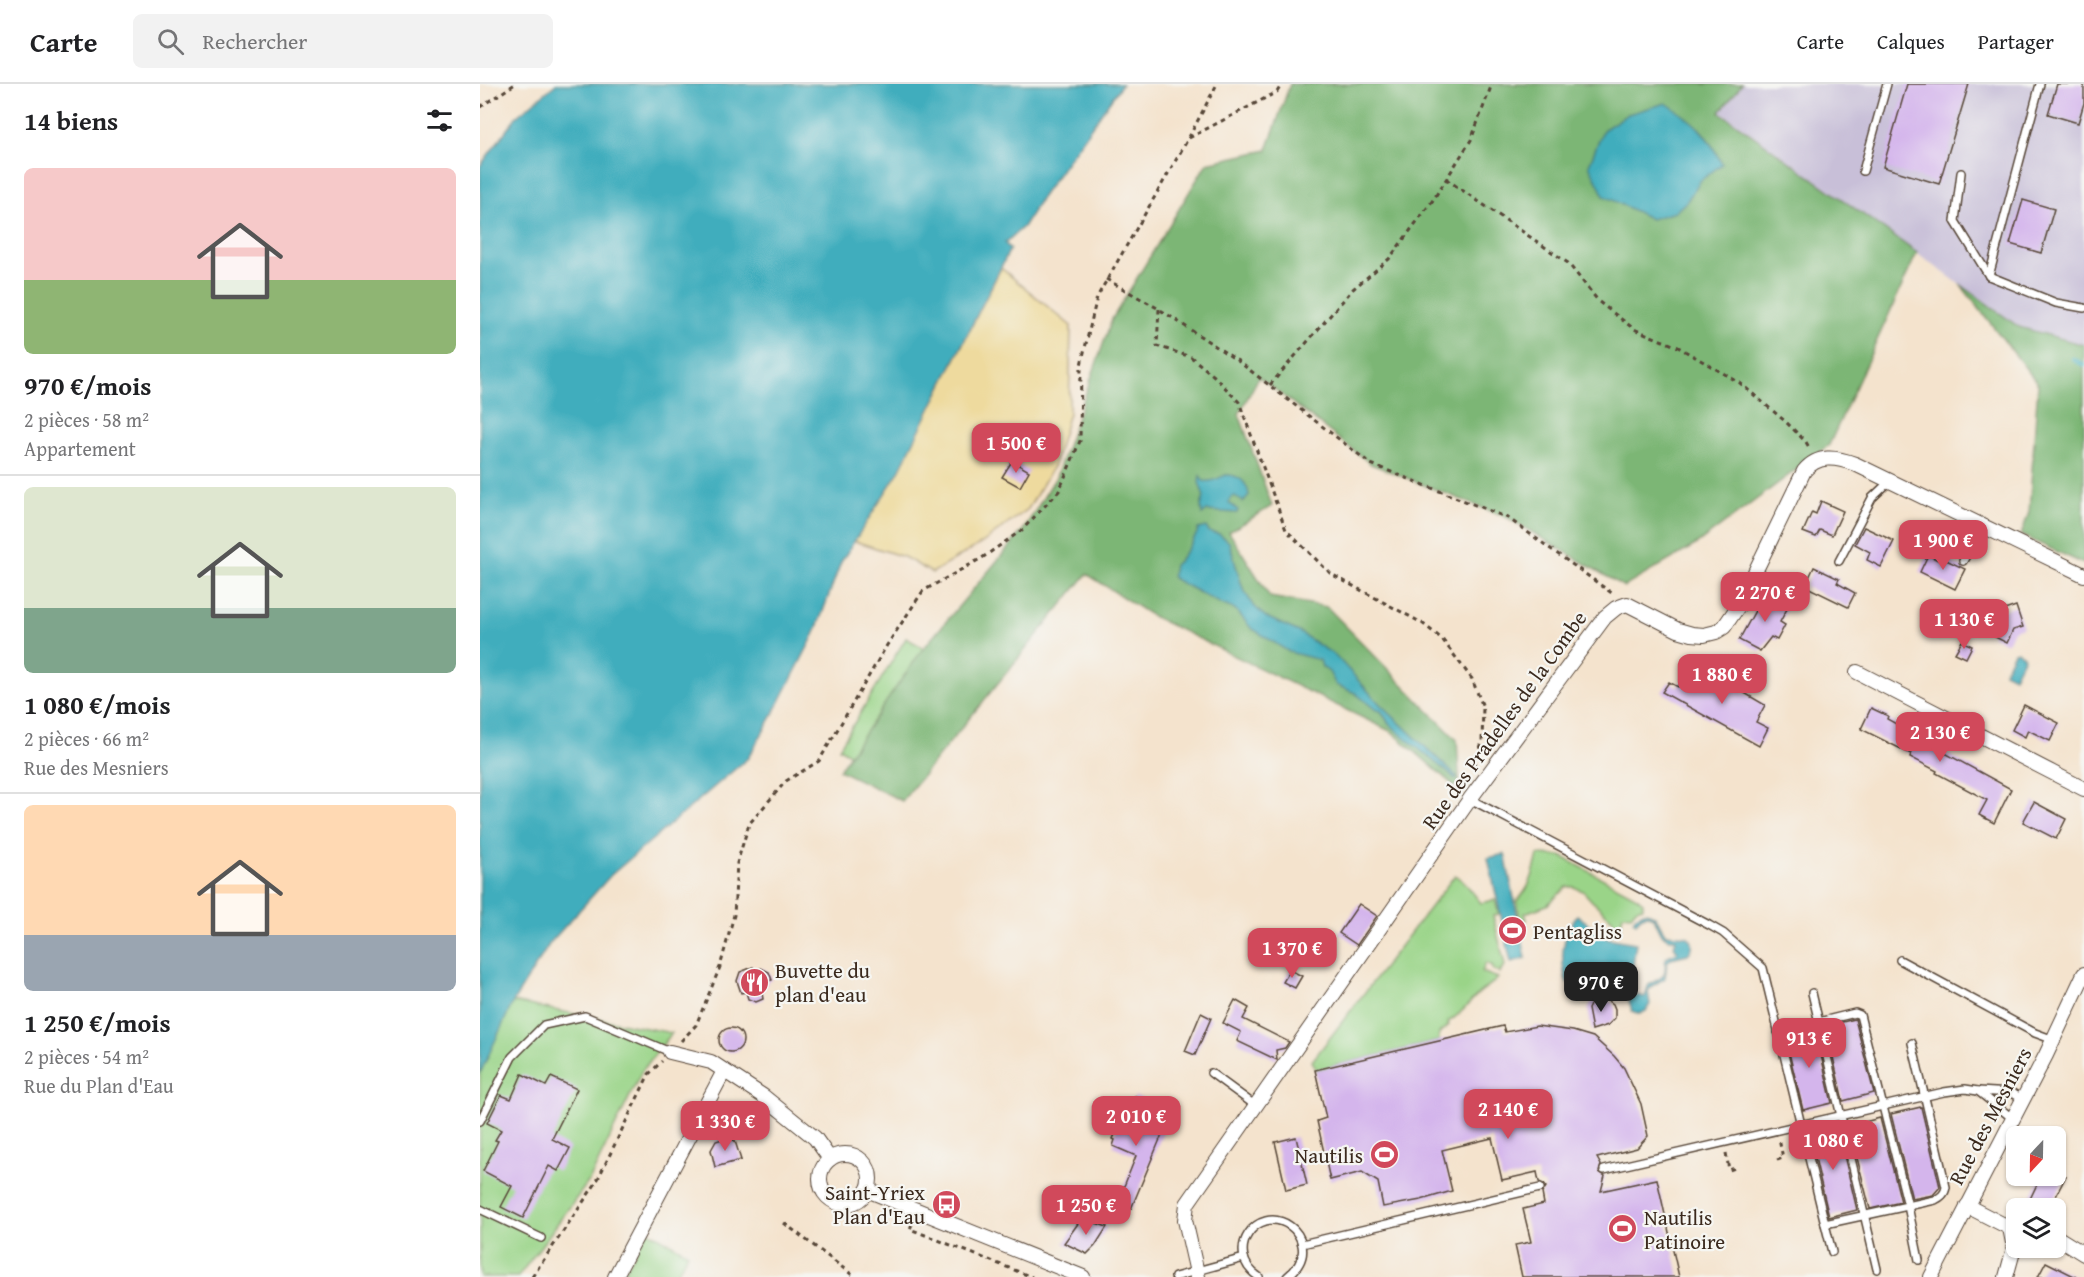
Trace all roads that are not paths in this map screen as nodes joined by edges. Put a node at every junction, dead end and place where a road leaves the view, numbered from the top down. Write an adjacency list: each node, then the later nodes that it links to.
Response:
1 (1887, 84): 3 (lane)
2 (2040, 84): 5 (lane)
3 (1863, 171)
4 (1961, 173): 5 (lane)
5 (1989, 276): 6 (lane)
6 (2084, 308)
7 (1890, 481): 8 (street); 9 (lane); 14 (street, Rue des Pradelles de la Combe)
8 (1983, 527): 10 (lane); 11 (street)
9 (1839, 561)
10 (1963, 561)
11 (2084, 575)
12 (1857, 672): 13 (street)
13 (2084, 789)
14 (1470, 799): 19 (lane); 28 (street, Rue des Pradelles de la Combe)
15 (1900, 960): 20 (lane)
16 (2084, 974): 20 (street, Rue des Mesniers)
17 (1812, 993): 18 (lane)
18 (1819, 1022): 19 (lane); 29 (lane); 30 (lane)
19 (1778, 1032): 33 (lane)
20 (2054, 1040): 27 (street, Rue des Mesniers)
21 (1912, 1042): 26 (lane)
22 (670, 1052): 23 (street); 32 (lane)
23 (724, 1071): 34 (street); 54 (street)
24 (1211, 1073): 28 (lane)
25 (1978, 1091): 26 (lane); 27 (lane); 31 (lane)
26 (1925, 1097): 29 (lane); 38 (lane)
27 (2023, 1099): 31 (street, Rue des Mesniers)
28 (1256, 1106): 53 (street, Rue des Pradelles de la Combe)
29 (1884, 1106): 30 (lane); 38 (lane)
30 (1842, 1116): 33 (lane); 41 (lane)
31 (2012, 1118): 39 (street, Rue des Mesniers)
32 (480, 1121)
33 (1802, 1126): 35 (lane); 42 (lane)
34 (830, 1159): 37 (street); 37 (street)
35 (1604, 1170)
36 (1540, 1188): 46 (lane)
37 (867, 1190): 55 (street)
38 (1908, 1206): 41 (lane); 51 (lane)
39 (1967, 1206): 43 (street); 59 (street, Rue des Mesniers)
40 (480, 1209): 44 (lane)
41 (1865, 1215): 42 (lane); 52 (lane)
42 (1825, 1224): 47 (lane)
43 (2006, 1224)
44 (541, 1238)
45 (2066, 1243): 48 (street)
46 (1302, 1244): 49 (lane); 58 (lane)
47 (1832, 1252)
48 (2084, 1254)
49 (1244, 1258): 53 (lane); 57 (lane)
50 (2011, 1258): 60 (street)
51 (1919, 1260)
52 (1877, 1269)
53 (1197, 1274): 56 (lane)
54 (615, 1277)
55 (1083, 1277)
56 (1175, 1277)
57 (1259, 1277)
58 (1287, 1277)
59 (1931, 1277)
60 (2006, 1277)

